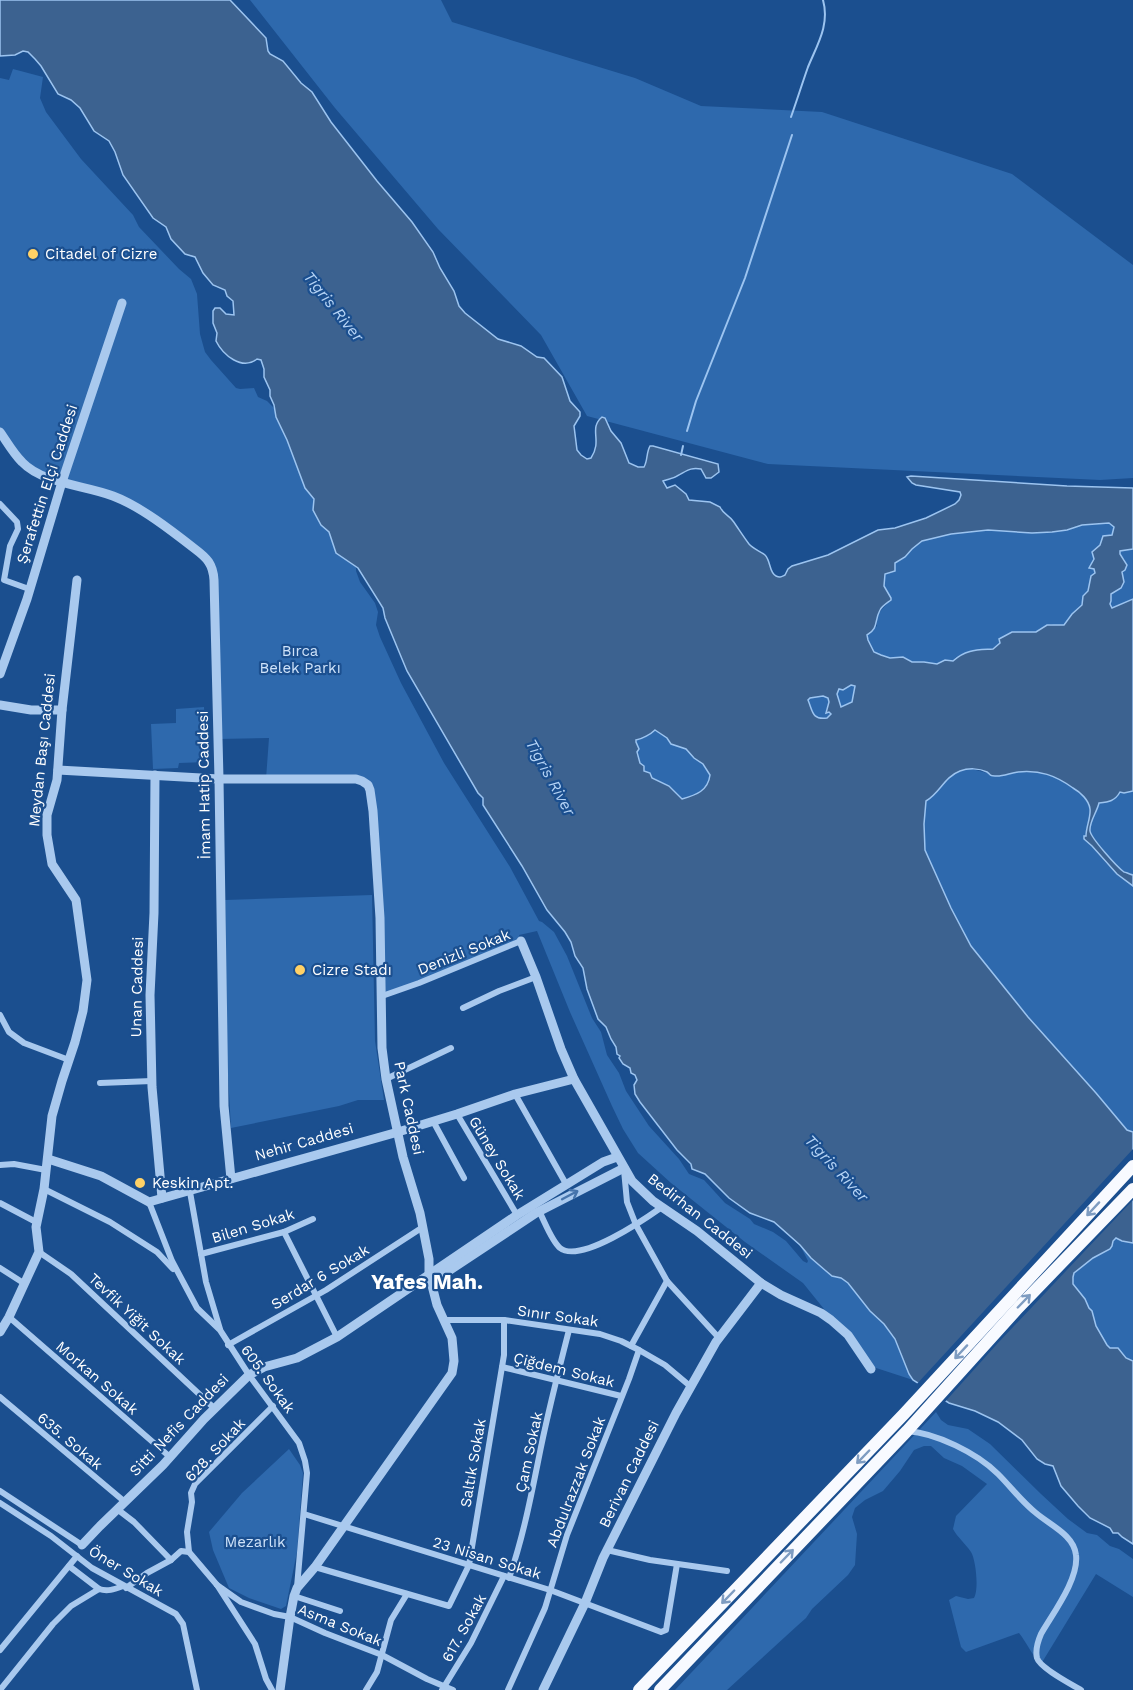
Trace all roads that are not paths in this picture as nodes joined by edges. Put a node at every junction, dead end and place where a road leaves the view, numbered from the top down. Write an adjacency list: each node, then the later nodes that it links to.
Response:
1 (123, 303): 3 (street, Şerafettin Elçi Caddesi)
2 (0, 432): 3 (street)
3 (62, 482): 6 (street, Şerafettin Elçi Caddesi); 12 (street, İmam Hatip Caddesi)
4 (0, 504): 6 (street)
5 (77, 580): 9 (street, Meydan Başı Caddesi)
6 (29, 589): 7 (street, Şerafettin Elçi Caddesi)
7 (0, 674)
8 (0, 705): 9 (street)
9 (62, 710): 10 (street, Meydan Başı Caddesi)
10 (58, 770): 11 (street, Park Caddesi); 19 (street, Meydan Başı Caddesi)
11 (155, 775): 12 (street, Park Caddesi); 22 (street, Unan Caddesi)
12 (219, 778): 15 (street, Park Caddesi); 35 (street, İmam Hatip Caddesi)
13 (521, 941): 14 (street, Bedirhan Caddesi); 15 (street, Denizli Sokak)
14 (536, 977): 16 (street); 21 (street, Bedirhan Caddesi)
15 (381, 996): 20 (street, Park Caddesi)
16 (463, 1008)
17 (0, 1015): 19 (street)
18 (451, 1048): 20 (street)
19 (69, 1060): 29 (street, Meydan Başı Caddesi)
20 (386, 1079): 27 (street, Park Caddesi)
21 (574, 1079): 24 (street, Nehir Caddesi); 28 (street, Bedirhan Caddesi)
22 (152, 1081): 23 (street); 40 (street, Unan Caddesi)
23 (100, 1083)
24 (515, 1094): 25 (street, Nehir Caddesi); 36 (street)
25 (457, 1114): 26 (street, Nehir Caddesi); 45 (street, Güney Sokak)
26 (433, 1121): 27 (street, Nehir Caddesi); 34 (street)
27 (398, 1132): 35 (street, Nehir Caddesi); 49 (street, Park Caddesi)
28 (617, 1157): 32 (street, Bedirhan Caddesi); 36 (street, Sitti Nefis Caddesi)
29 (48, 1158): 33 (street, Meydan Başı Caddesi); 41 (street)
30 (0, 1165): 33 (street)
31 (1133, 1166): 118 (highway, one-way to 118)
32 (624, 1168): 43 (street, Bedirhan Caddesi); 44 (street, one-way to 32); 48 (street)
33 (46, 1170): 37 (street, Meydan Başı Caddesi)
34 (464, 1178)
35 (231, 1179): 39 (street, Nehir Caddesi)
36 (566, 1184): 45 (street, Sitti Nefis Caddesi)
37 (44, 1189): 47 (street, Meydan Başı Caddesi); 54 (street)
38 (1133, 1189): 79 (highway, one-way to 38)
39 (190, 1192): 40 (street, Nehir Caddesi); 52 (street)
40 (162, 1198): 41 (street, Nehir Caddesi)
41 (149, 1202): 54 (street, 605. Sokak)
42 (0, 1203): 47 (street)
43 (662, 1207): 48 (street); 57 (street, Bedirhan Caddesi)
44 (540, 1211): 48 (street); 55 (street)
45 (517, 1215): 55 (street, Sitti Nefis Caddesi)
46 (313, 1219): 50 (street, Bilen Sokak)
47 (36, 1222): 51 (street, Meydan Başı Caddesi)
48 (636, 1225): 56 (street)
49 (423, 1227): 55 (street, Park Caddesi); 59 (street, Serdar 6 Sokak)
50 (284, 1232): 52 (street, Bilen Sokak); 59 (street)
51 (39, 1252): 58 (street, Meydan Başı Caddesi); 78 (street, Tevfik Yiğit Sokak)
52 (201, 1254): 63 (street)
53 (0, 1268): 58 (street)
54 (180, 1276): 63 (street, 605. Sokak)
55 (430, 1278): 60 (street, Park Caddesi); 65 (street, Sitti Nefis Caddesi)
56 (668, 1281): 66 (street); 68 (street)
57 (761, 1283): 66 (street, Berivan Caddesi); 71 (street, Bedirhan Caddesi)
58 (25, 1284): 62 (street, Meydan Başı Caddesi)
59 (315, 1296): 65 (street); 67 (street, Serdar 6 Sokak)
60 (444, 1320): 61 (street, Sınır Sokak); 86 (street, Park Caddesi)
61 (504, 1320): 64 (street, Sınır Sokak); 70 (street, Saltık Sokak)
62 (3, 1325): 80 (street, Morkan Sokak)
63 (220, 1330): 67 (street, 605. Sokak)
64 (569, 1330): 68 (street, Sınır Sokak); 73 (street, Çam Sokak)
65 (337, 1337): 72 (street, Sitti Nefis Caddesi)
66 (719, 1338): 74 (street, Berivan Caddesi)
67 (228, 1345): 72 (street, 605. Sokak)
68 (632, 1346): 69 (street, Sınır Sokak)
69 (639, 1350): 74 (street, Sınır Sokak); 75 (street, Abdulrazzak Sokak)
70 (502, 1367): 73 (street, Çiğdem Sokak); 93 (street, Saltık Sokak)
71 (871, 1369)
72 (249, 1375): 77 (street, 605. Sokak); 78 (street, Sitti Nefis Caddesi)
73 (556, 1380): 75 (street, Çiğdem Sokak); 97 (street, Çam Sokak)
74 (690, 1386): 88 (street, Berivan Caddesi)
75 (621, 1396): 101 (street, Abdulrazzak Sokak)
76 (0, 1397): 82 (street, 635. Sokak)
77 (273, 1406): 85 (street, 605. Sokak); 89 (street, 628. Sokak)
78 (214, 1408): 80 (street, Sitti Nefis Caddesi)
79 (911, 1426): 119 (highway, one-way to 79); 120 (street)
80 (170, 1457): 82 (street, Sitti Nefis Caddesi)
81 (0, 1491): 87 (street)
82 (125, 1502): 84 (street, Sitti Nefis Caddesi)
83 (0, 1503): 90 (street, Öner Sokak)
84 (117, 1509): 87 (street, Sitti Nefis Caddesi); 91 (street)
85 (304, 1514): 86 (street, 23 Nisan Sokak); 102 (street, 605. Sokak)
86 (344, 1526): 93 (street, 23 Nisan Sokak); 95 (street, Park Caddesi)
87 (82, 1545)
88 (607, 1550): 92 (street); 104 (street, Berivan Caddesi)
89 (189, 1552): 91 (street); 98 (street)
90 (77, 1556): 94 (street); 99 (street, Öner Sokak)
91 (171, 1560): 99 (street)
92 (676, 1564): 96 (street); 104 (street, 23 Nisan Sokak)
93 (469, 1565): 97 (street, 23 Nisan Sokak); 103 (street, Saltık Sokak)
94 (69, 1566): 100 (street); 107 (street)
95 (315, 1567): 102 (street, Park Caddesi); 103 (street)
96 (727, 1571)
97 (507, 1577): 101 (street, 23 Nisan Sokak); 109 (street, 617. Sokak)
98 (217, 1585): 106 (street, Asma Sokak); 112 (street)
99 (125, 1587): 100 (street); 111 (street, Öner Sokak)
100 (99, 1589): 110 (street)
101 (550, 1590): 104 (street, 23 Nisan Sokak); 116 (street, Abdulrazzak Sokak)
102 (296, 1592): 105 (street); 106 (street, Park Caddesi)
103 (407, 1594): 108 (street)
104 (585, 1603): 117 (street, Berivan Caddesi)
105 (340, 1611)
106 (290, 1617): 108 (street, Asma Sokak); 113 (street, Park Caddesi)
107 (0, 1650)
108 (382, 1655): 109 (street, Asma Sokak); 114 (street)
109 (443, 1688): 115 (street, Asma Sokak)
110 (0, 1690)
111 (197, 1690)
112 (272, 1690)
113 (280, 1690)
114 (366, 1690)
115 (453, 1690)
116 (508, 1690)
117 (543, 1690)
118 (639, 1690)
119 (660, 1690)
120 (1081, 1690)

